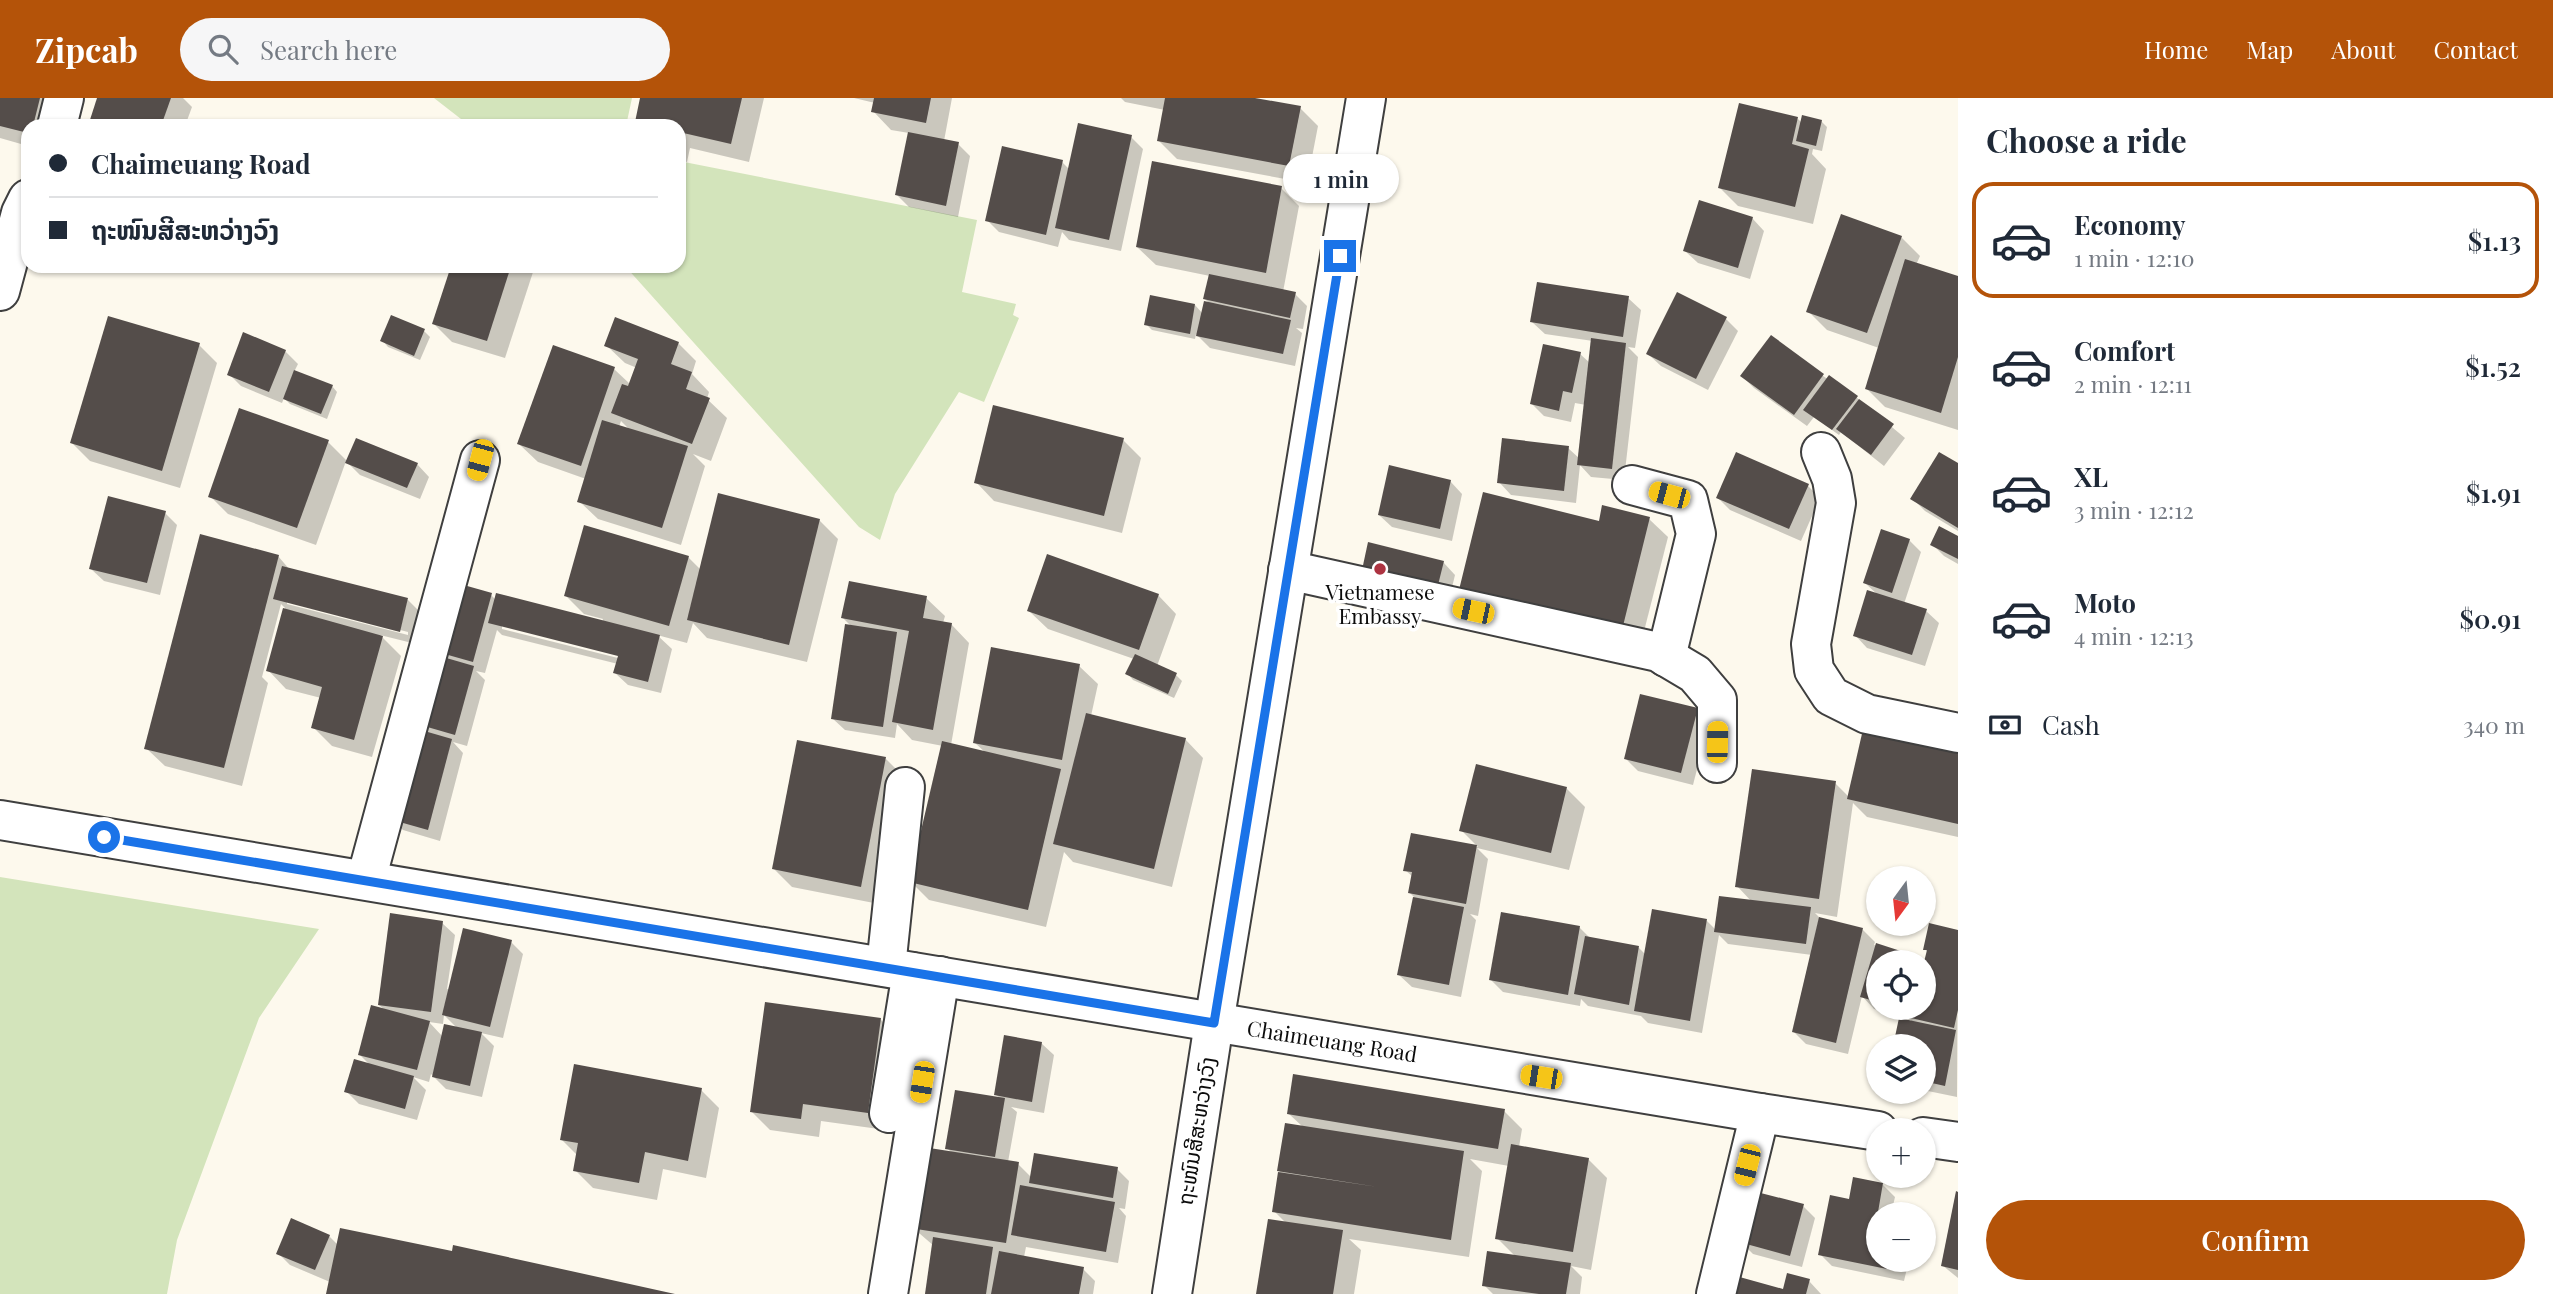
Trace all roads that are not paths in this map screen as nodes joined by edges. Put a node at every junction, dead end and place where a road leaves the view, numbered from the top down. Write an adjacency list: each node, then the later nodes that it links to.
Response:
1 (64, 98): 3 (street)
2 (1366, 98): 9 (street, ຖະໜົນສີສະຫວ່າງວົງ)
3 (59, 119)
4 (21, 213): 5 (street)
5 (0, 291)
6 (1821, 452): 11 (street)
7 (480, 460): 15 (street)
8 (1632, 485): 10 (street)
9 (1288, 570): 10 (street); 17 (street, ຖະໜົນສີສະຫວ່າງວົງ)
10 (1666, 657): 12 (street)
11 (1958, 733)
12 (1717, 764)
13 (905, 787): 16 (street)
14 (0, 820): 15 (street, Chaimeuang Road)
15 (366, 880): 16 (street, Chaimeuang Road)
16 (912, 972): 17 (street, Chaimeuang Road); 18 (street); 21 (street)
17 (1214, 1023): 19 (street, Chaimeuang Road); 22 (street, ຖະໜົນສີສະຫວ່າງວົງ)
18 (889, 1113)
19 (1760, 1113): 20 (street, Chaimeuang Road); 23 (street)
20 (1866, 1128)
21 (888, 1294)
22 (1172, 1294)
23 (1716, 1294)

